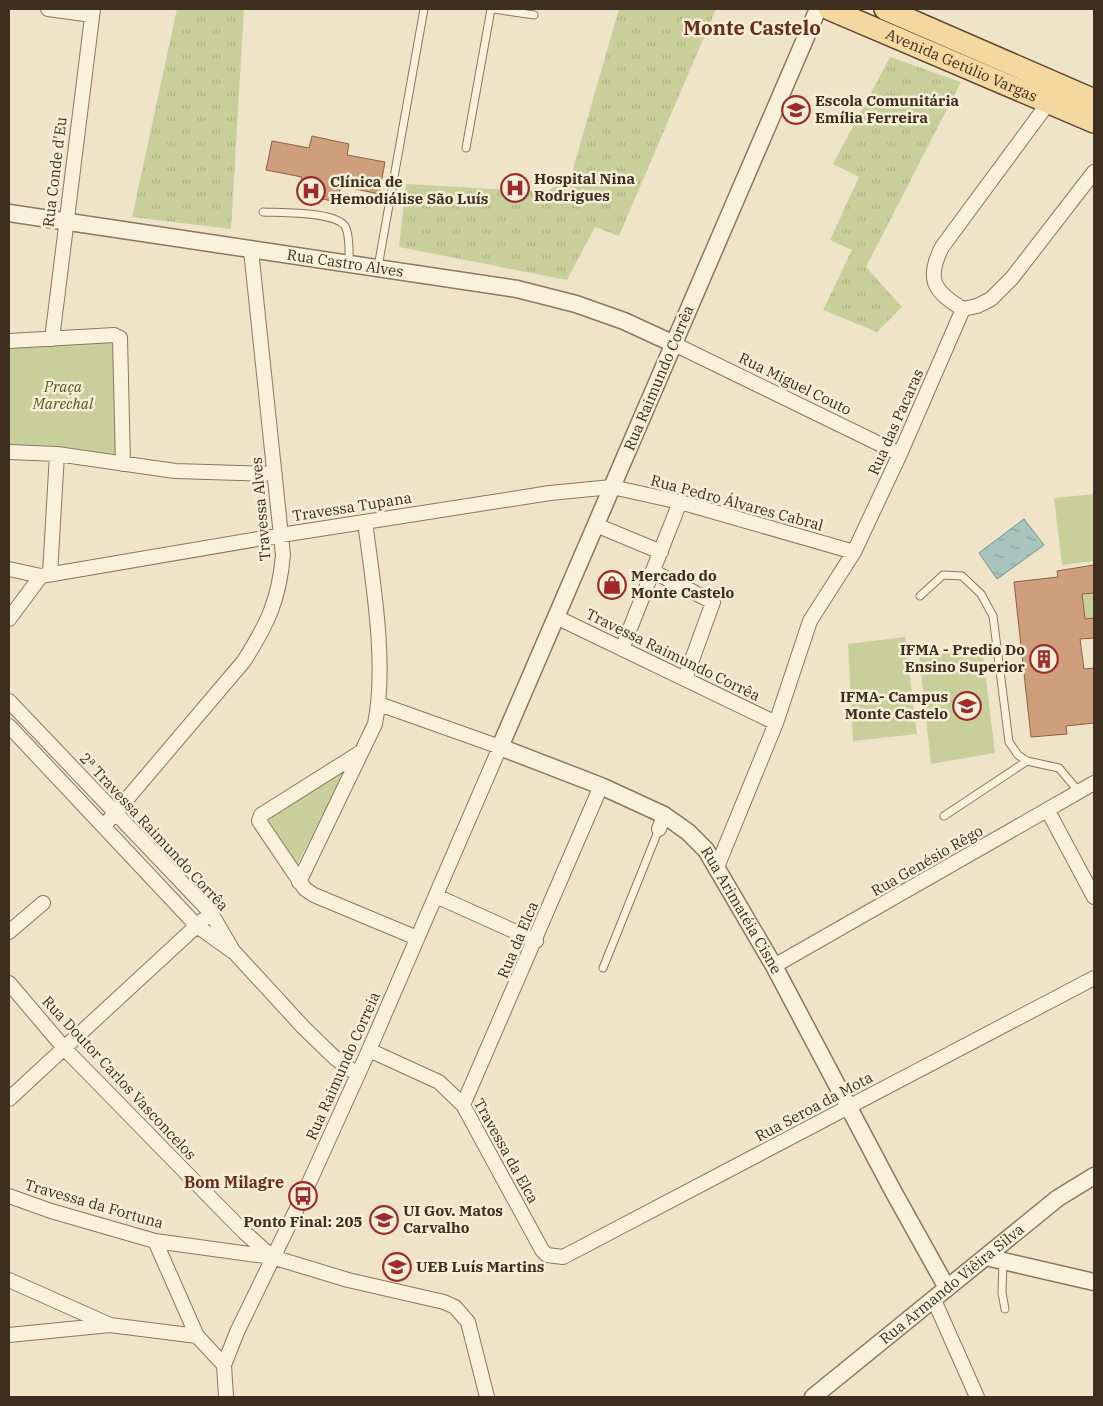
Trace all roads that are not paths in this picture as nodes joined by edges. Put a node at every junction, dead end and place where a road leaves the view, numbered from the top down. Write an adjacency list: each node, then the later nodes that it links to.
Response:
1 (48, 9): 7 (street)
2 (424, 9): 21 (lane)
3 (492, 9): 8 (lane); 14 (lane)
4 (818, 9): 25 (street, Rua Raimundo Corrêa)
5 (829, 9): 10 (main road, Avenida Getúlio Vargas)
6 (885, 9): 9 (main road, Avenida Getúlio Vargas)
7 (92, 12): 18 (street, Rua Conde d'Eu)
8 (534, 14)
9 (951, 38): 10 (main road); 11 (main road, Avenida Getúlio Vargas)
10 (902, 40): 12 (main road, Avenida Getúlio Vargas)
11 (1094, 100)
12 (1048, 102): 13 (main road, Avenida Getúlio Vargas); 22 (street)
13 (1094, 122)
14 (466, 148)
15 (1094, 172): 22 (street)
16 (263, 212): 20 (lane)
17 (9, 213): 18 (street, Rua Castro Alves)
18 (65, 221): 19 (street, Rua Castro Alves); 23 (street, Rua Conde d'Eu)
19 (251, 250): 20 (street, Rua Castro Alves); 30 (street, Travessa Alves)
20 (349, 264): 21 (street, Rua Castro Alves)
21 (378, 268): 25 (street, Rua Castro Alves)
22 (963, 309): 28 (street, Rua das Pacaras)
23 (52, 339): 24 (street); 29 (street)
24 (9, 341)
25 (674, 344): 28 (street, Rua Miguel Couto); 31 (street, Rua Raimundo Corrêa)
26 (9, 452): 27 (street)
27 (58, 454): 29 (street); 40 (street)
28 (900, 454): 37 (street, Rua das Pacaras)
29 (123, 464): 30 (street)
30 (275, 474): 35 (street, Travessa Alves)
31 (612, 487): 32 (street, Rua Pedro Álvares Cabral); 33 (street, Travessa Tupana); 34 (street, Rua Raimundo Corrêa)
32 (680, 502): 36 (street); 37 (street, Rua Pedro Álvares Cabral)
33 (365, 522): 35 (street, Travessa Tupana); 47 (street)
34 (596, 525): 36 (street); 42 (street, Rua Raimundo Corrêa)
35 (281, 535): 40 (street, Travessa Tupana); 57 (street, Travessa Alves)
36 (661, 552): 39 (street)
37 (854, 552): 48 (street, Rua das Pacaras)
38 (9, 569): 40 (street, Travessa Tupana)
39 (654, 572): 44 (street); 45 (street)
40 (46, 575): 43 (street)
41 (920, 596): 52 (lane)
42 (556, 617): 44 (street, Travessa Raimundo Corrêa); 50 (street, Rua Raimundo Corrêa)
43 (9, 619)
44 (622, 649): 45 (street, Travessa Raimundo Corrêa)
45 (685, 679): 48 (street, Travessa Raimundo Corrêa)
46 (9, 701): 57 (street, 2ª Travessa Raimundo Corrêa)
47 (379, 704): 50 (street, Rua Arimatéia Cisne); 51 (street)
48 (776, 723): 61 (street, Rua das Pacaras)
49 (9, 726): 60 (street, 2ª Travessa Raimundo Corrêa)
50 (500, 747): 54 (street, Rua Arimatéia Cisne); 63 (street, Rua Raimundo Correia)
51 (362, 751): 62 (street); 62 (street)
52 (1027, 761): 55 (lane); 58 (lane)
53 (1094, 783): 55 (street, Rua Genésio Rêgo)
54 (601, 786): 59 (street, Rua Arimatéia Cisne); 70 (street, Rua da Elca)
55 (1079, 792): 56 (street, Rua Genésio Rêgo)
56 (1048, 811): 64 (street); 72 (street, Rua Genésio Rêgo)
57 (115, 814): 60 (street, Travessa Alves); 66 (street, 2ª Travessa Raimundo Corrêa)
58 (944, 816)
59 (662, 822): 61 (street, Rua Arimatéia Cisne); 73 (lane)
60 (104, 826): 67 (street, 2ª Travessa Raimundo Corrêa)
61 (717, 867): 72 (street, Rua Arimatéia Cisne)
62 (300, 882): 69 (street)
63 (436, 896): 69 (street, Rua Raimundo Correia); 70 (street)
64 (1094, 897)
65 (43, 904): 68 (street)
66 (211, 913): 67 (street); 71 (street, 2ª Travessa Raimundo Corrêa)
67 (197, 926): 71 (street, 2ª Travessa Raimundo Corrêa); 76 (street)
68 (9, 932)
69 (417, 938): 77 (street, Rua Raimundo Correia)
70 (536, 941): 80 (street, Rua da Elca)
71 (235, 953): 78 (street)
72 (774, 966): 81 (street, Rua Arimatéia Cisne)
73 (602, 968)
74 (1094, 978): 81 (street, Rua Seroa da Mota)
75 (9, 983): 76 (street, Rua Doutor Carlos Vasconcelos)
76 (65, 1049): 79 (street); 86 (street, Rua Doutor Carlos Vasconcelos)
77 (369, 1050): 78 (street, Rua Raimundo Correia); 80 (street, Travessa da Elca)
78 (358, 1075): 86 (street, Rua Raimundo Correia)
79 (9, 1099)
80 (463, 1105): 85 (street, Travessa da Elca)
81 (850, 1106): 85 (street, Rua Seroa da Mota); 91 (street, Rua Arimatéia Cisne)
82 (1094, 1176): 87 (street, Rua Armando Viêira Silva)
83 (9, 1196): 84 (street, Travessa da Fortuna)
84 (155, 1241): 86 (street, Travessa da Fortuna); 96 (street)
85 (548, 1255)
86 (272, 1257): 97 (street, Rua Raimundo Correia); 99 (street, Travessa da Fortuna)
87 (986, 1257): 88 (street); 91 (street, Rua Armando Viêira Silva)
88 (1003, 1260): 90 (street); 93 (lane)
89 (9, 1280): 94 (street)
90 (1094, 1282)
91 (947, 1288): 92 (street, Rua Armando Viêira Silva)
92 (934, 1300): 100 (street, Rua Armando Viêira Silva); 101 (street)
93 (1006, 1309)
94 (110, 1325): 95 (street); 96 (street)
95 (9, 1335)
96 (197, 1336): 97 (street)
97 (224, 1365): 98 (street, Rua Raimundo Correia)
98 (226, 1397)
99 (487, 1397)
100 (813, 1397)
101 (977, 1397)

